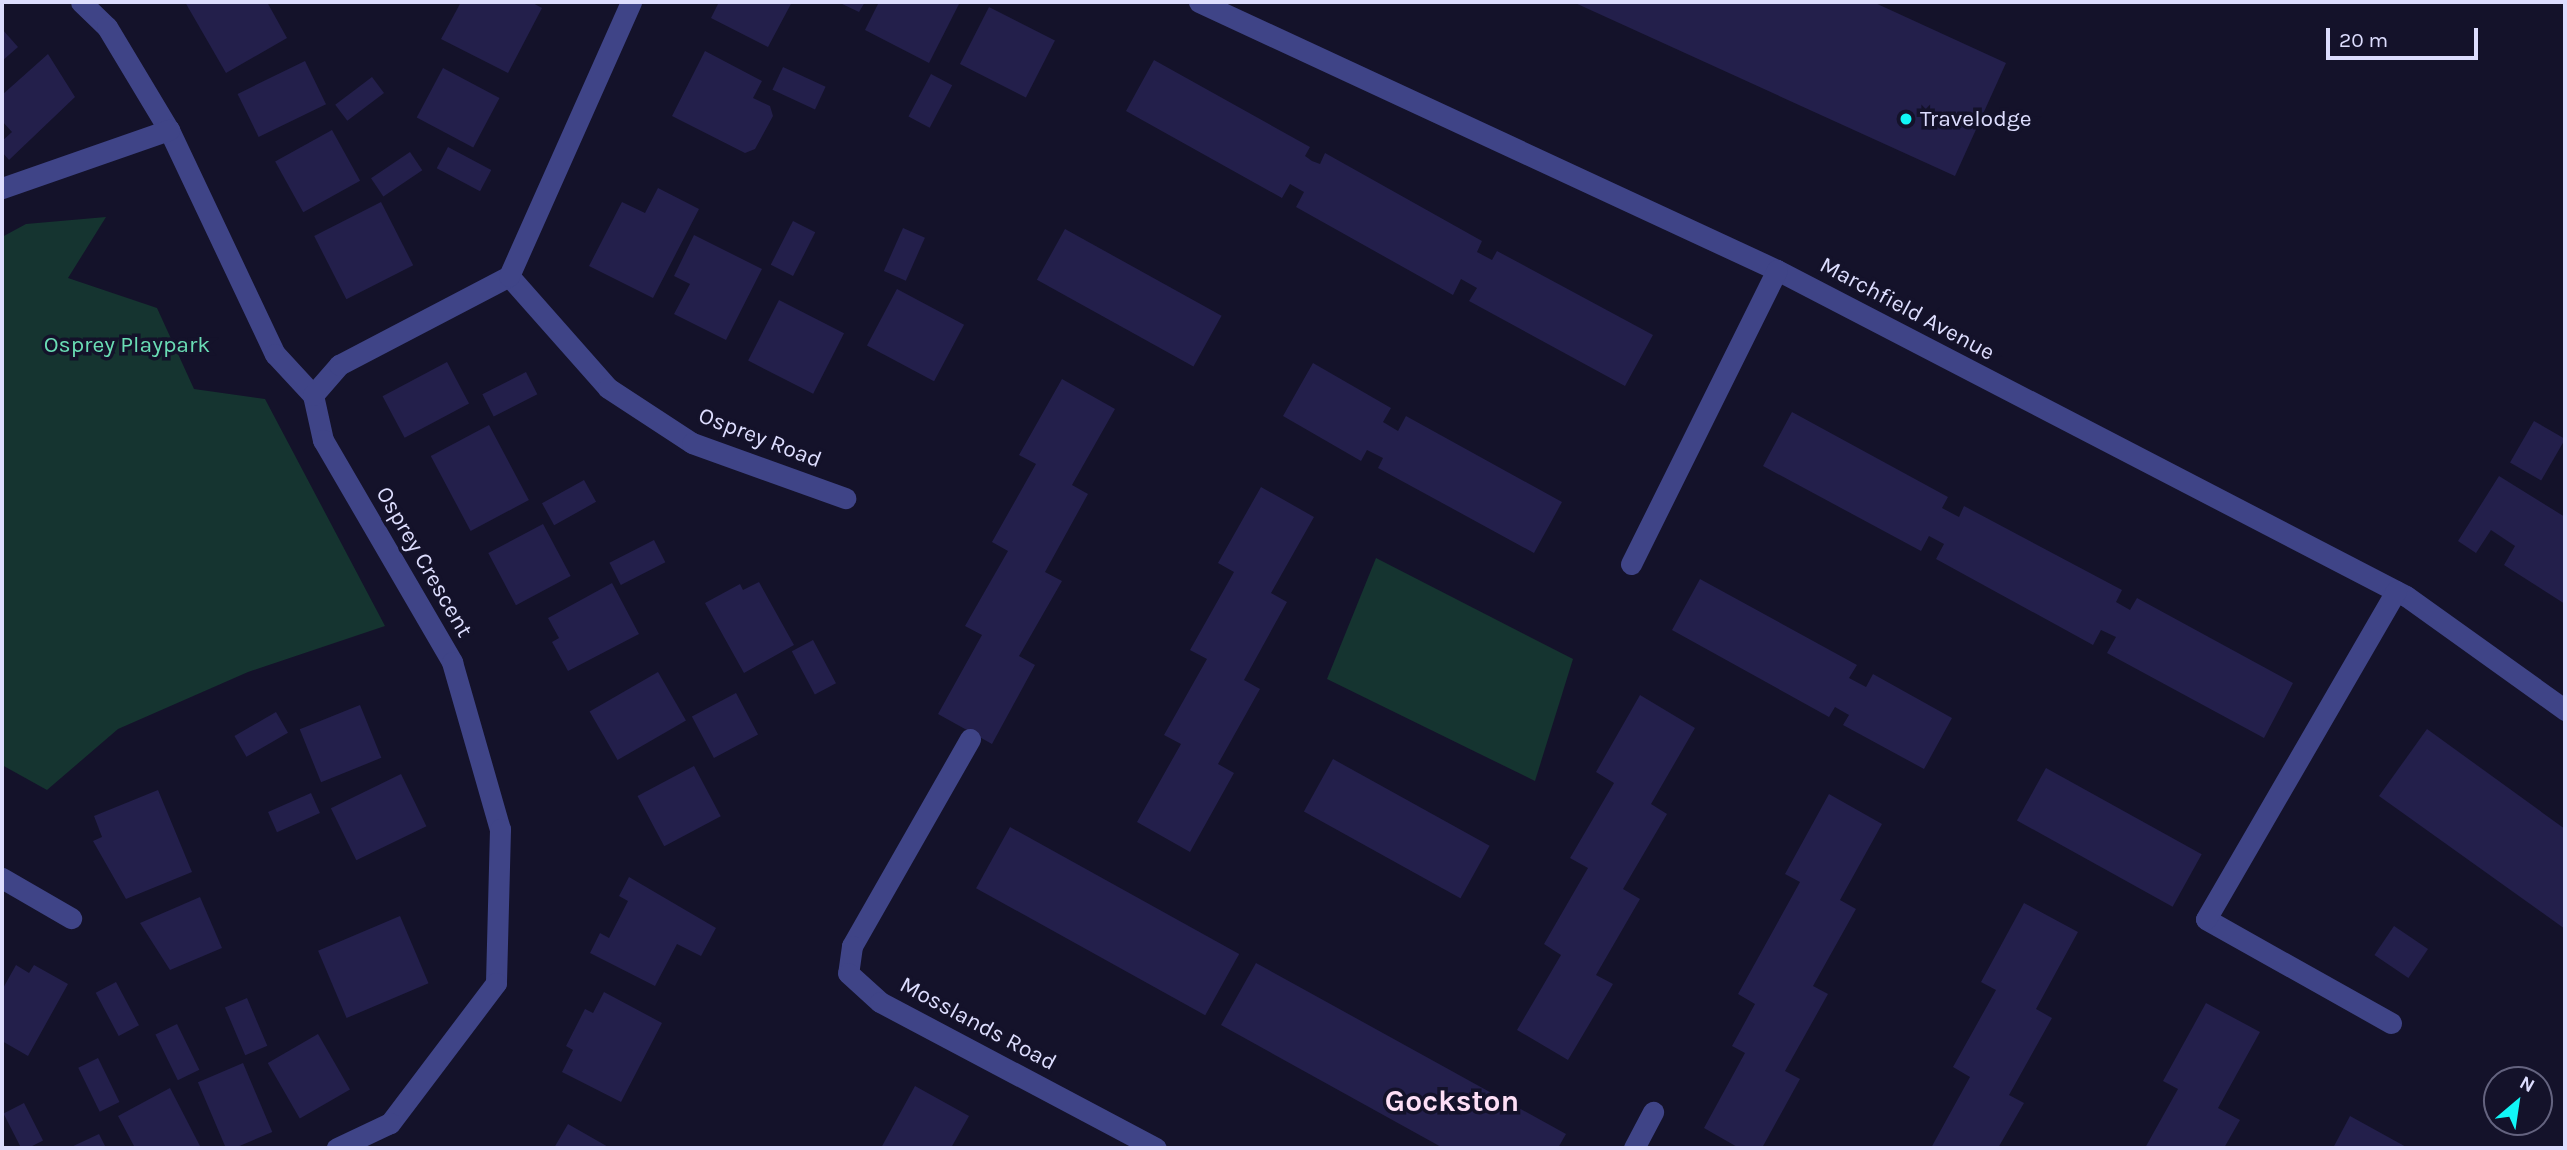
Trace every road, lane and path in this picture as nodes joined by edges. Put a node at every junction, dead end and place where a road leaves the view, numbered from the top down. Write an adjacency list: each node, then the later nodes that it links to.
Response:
1 (81, 2): 4 (street)
2 (631, 2): 7 (street)
3 (1199, 2): 6 (street, Marchfield Avenue)
4 (169, 130): 5 (street); 8 (street)
5 (2, 188)
6 (1777, 270): 10 (street); 11 (street, Marchfield Avenue)
7 (509, 276): 8 (street); 9 (street, Osprey Road)
8 (313, 395): 19 (street, Osprey Crescent)
9 (845, 499)
10 (1631, 564)
11 (2396, 591): 12 (street, Marchfield Avenue); 16 (street)
12 (2565, 710)
13 (970, 739): 18 (street, Mosslands Road)
14 (2, 878): 15 (street)
15 (71, 918)
16 (2391, 1023)
17 (1653, 1112): 20 (street)
18 (1142, 1145)
19 (337, 1148)
20 (1634, 1148)

